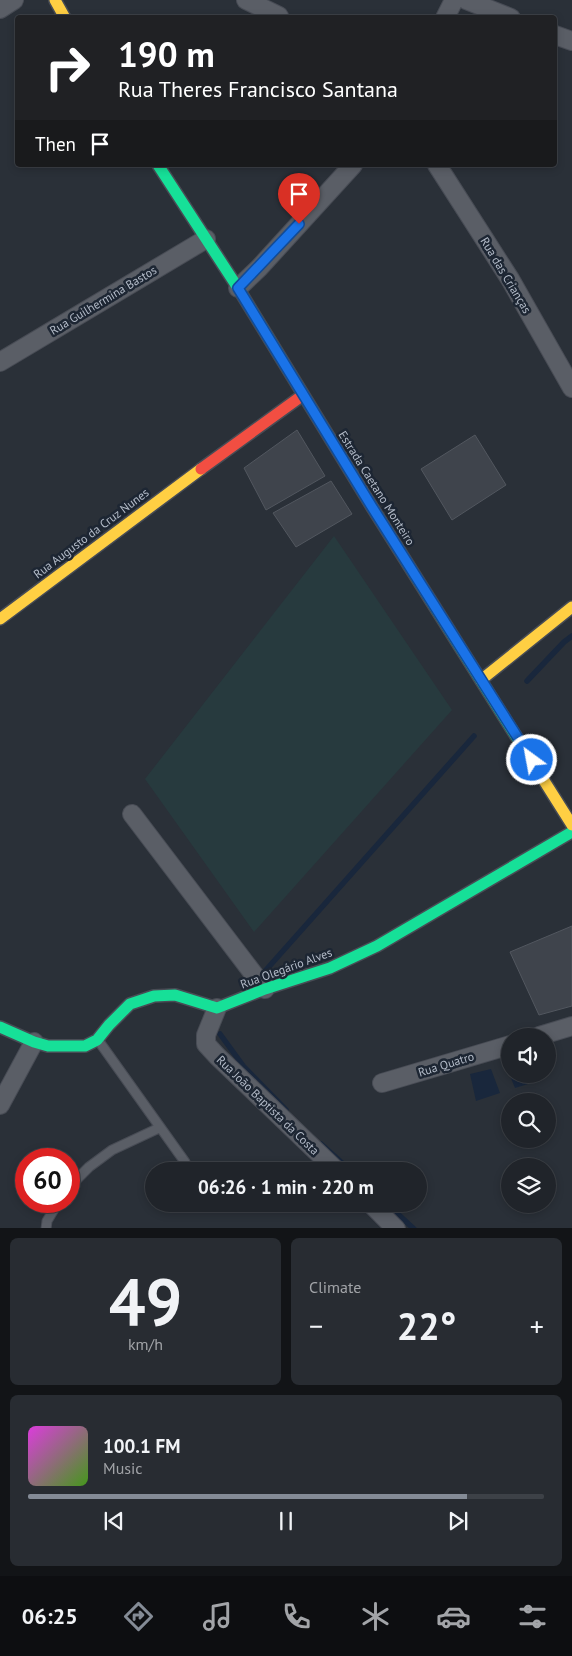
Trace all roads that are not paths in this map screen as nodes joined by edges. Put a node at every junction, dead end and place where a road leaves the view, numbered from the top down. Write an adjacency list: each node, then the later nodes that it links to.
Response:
1 (14, 0): 6 (street)
2 (55, 0): 7 (street)
3 (246, 0): 8 (street)
4 (454, 0): 9 (street)
5 (466, 0): 10 (street)
6 (0, 9)
7 (62, 15)
8 (277, 15)
9 (446, 15)
10 (504, 15)
11 (557, 36): 12 (street)
12 (572, 41)
13 (159, 167): 16 (street, Estrada Caetano Monteiro)
14 (351, 167): 17 (street)
15 (437, 167): 19 (street, Rua das Crianças)
16 (206, 239): 17 (street, Estrada Caetano Monteiro); 18 (street, Rua Guilhermina Bastos)
17 (238, 288): 20 (street, Estrada Caetano Monteiro)
18 (0, 362)
19 (572, 388)
20 (303, 395): 22 (street, Rua Augusto da Cruz Nunes); 23 (street, Estrada Caetano Monteiro)
21 (572, 607): 23 (street)
22 (0, 619)
23 (481, 680): 25 (street, Estrada Caetano Monteiro)
24 (132, 814): 27 (street)
25 (572, 825)
26 (572, 832): 27 (street, Rua Olegário Alves)
27 (265, 989): 28 (street, Rua Olegário Alves)
28 (217, 1008): 32 (street); 39 (street, Rua João Baptista da Costa)
29 (572, 1026): 31 (street)
30 (0, 1027): 33 (street)
31 (556, 1031)
32 (97, 1040): 33 (street); 37 (lane)
33 (34, 1042): 36 (street)
34 (501, 1048): 35 (street, Rua Quatro)
35 (382, 1083)
36 (0, 1105)
37 (159, 1128): 38 (lane); 40 (lane)
38 (185, 1162)
39 (328, 1162)
40 (80, 1176)
41 (379, 1212): 44 (street)
42 (52, 1213): 43 (lane)
43 (46, 1228)
44 (396, 1228)

